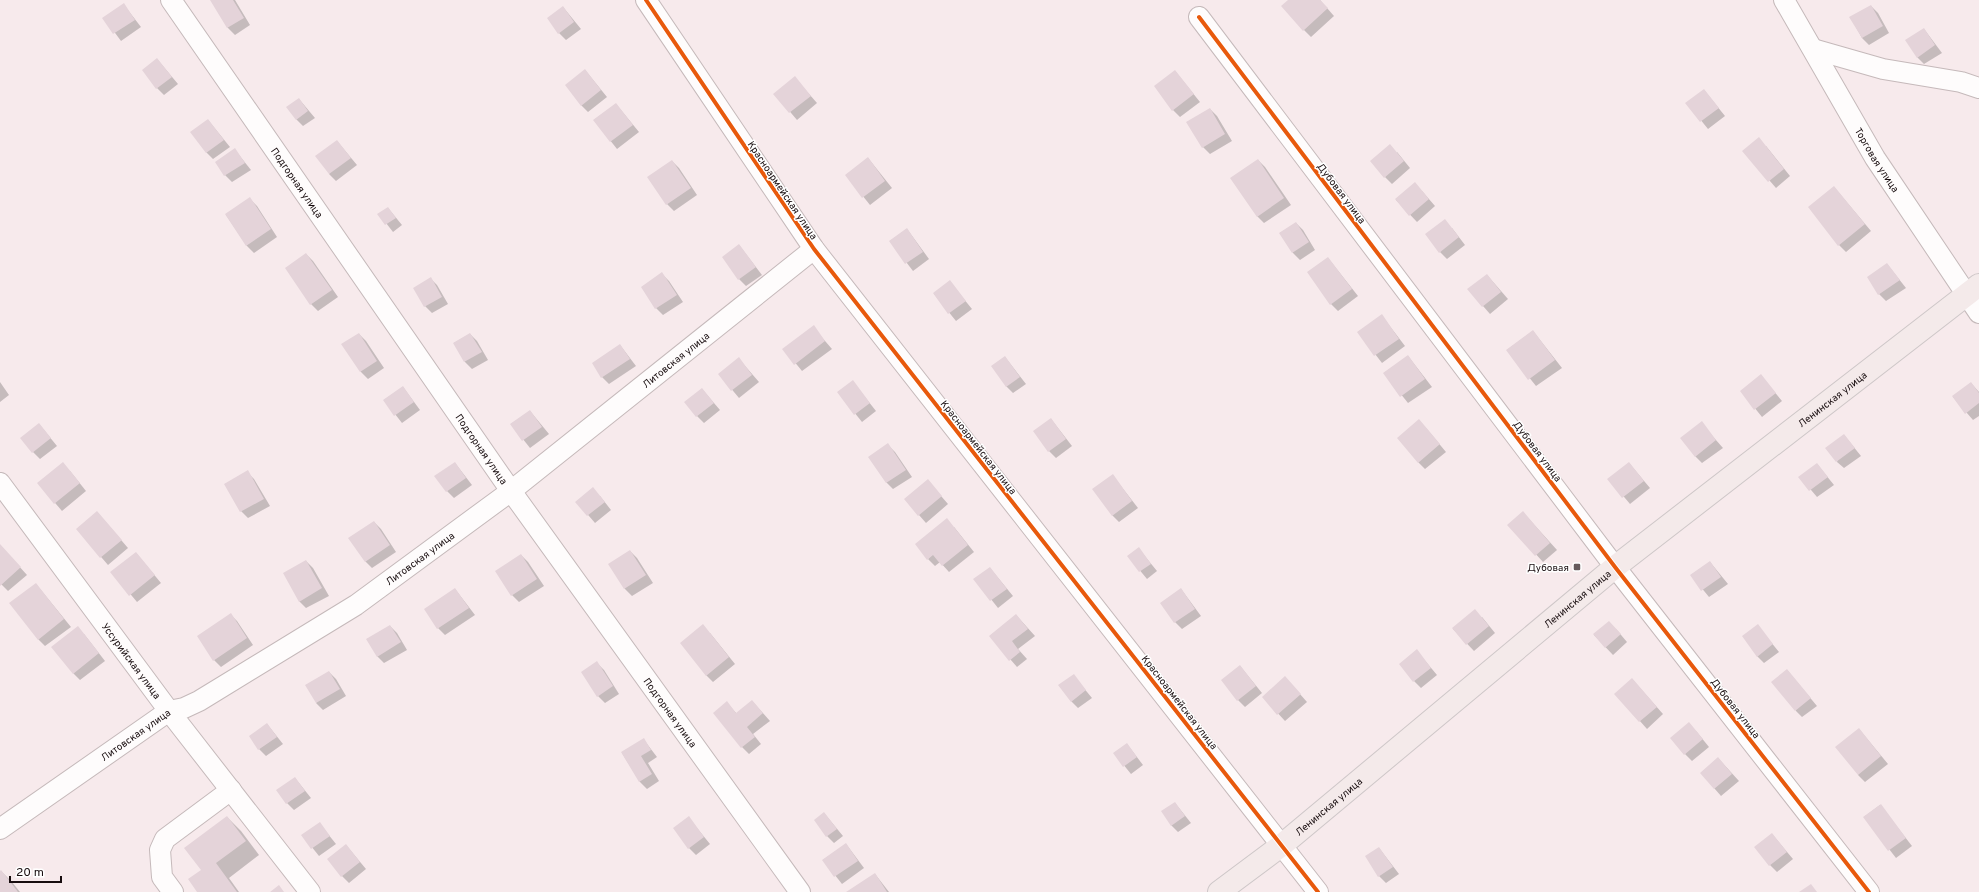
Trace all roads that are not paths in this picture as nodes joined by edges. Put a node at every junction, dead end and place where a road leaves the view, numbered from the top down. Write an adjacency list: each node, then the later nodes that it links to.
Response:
1 (171, 0): 11 (street, Подгорная улица)
2 (646, 0): 7 (street, Красноармейская улица)
3 (1784, 0): 5 (street, Торговая улица)
4 (1199, 17): 12 (street, Дубовая улица)
5 (1813, 50): 6 (street); 8 (street, Торговая улица)
6 (1979, 88)
7 (814, 250): 11 (street, Литовская улица); 16 (street, Красноармейская улица)
8 (1972, 290): 9 (street, Торговая улица); 12 (main road, Ленинская улица)
9 (1979, 313)
10 (0, 483): 13 (street, Уссурийская улица)
11 (511, 491): 13 (street, Литовская улица); 19 (street, Подгорная улица)
12 (1615, 567): 16 (main road, Ленинская улица); 22 (street, Дубовая улица)
13 (169, 710): 14 (street, Уссурийская улица); 15 (street, Литовская улица)
14 (231, 790): 17 (street); 18 (street, Уссурийская улица)
15 (0, 829)
16 (1282, 845): 20 (main road, Ленинская улица); 21 (street, Красноармейская улица)
17 (173, 892)
18 (310, 892)
19 (800, 892)
20 (1219, 892)
21 (1318, 892)
22 (1869, 892)

